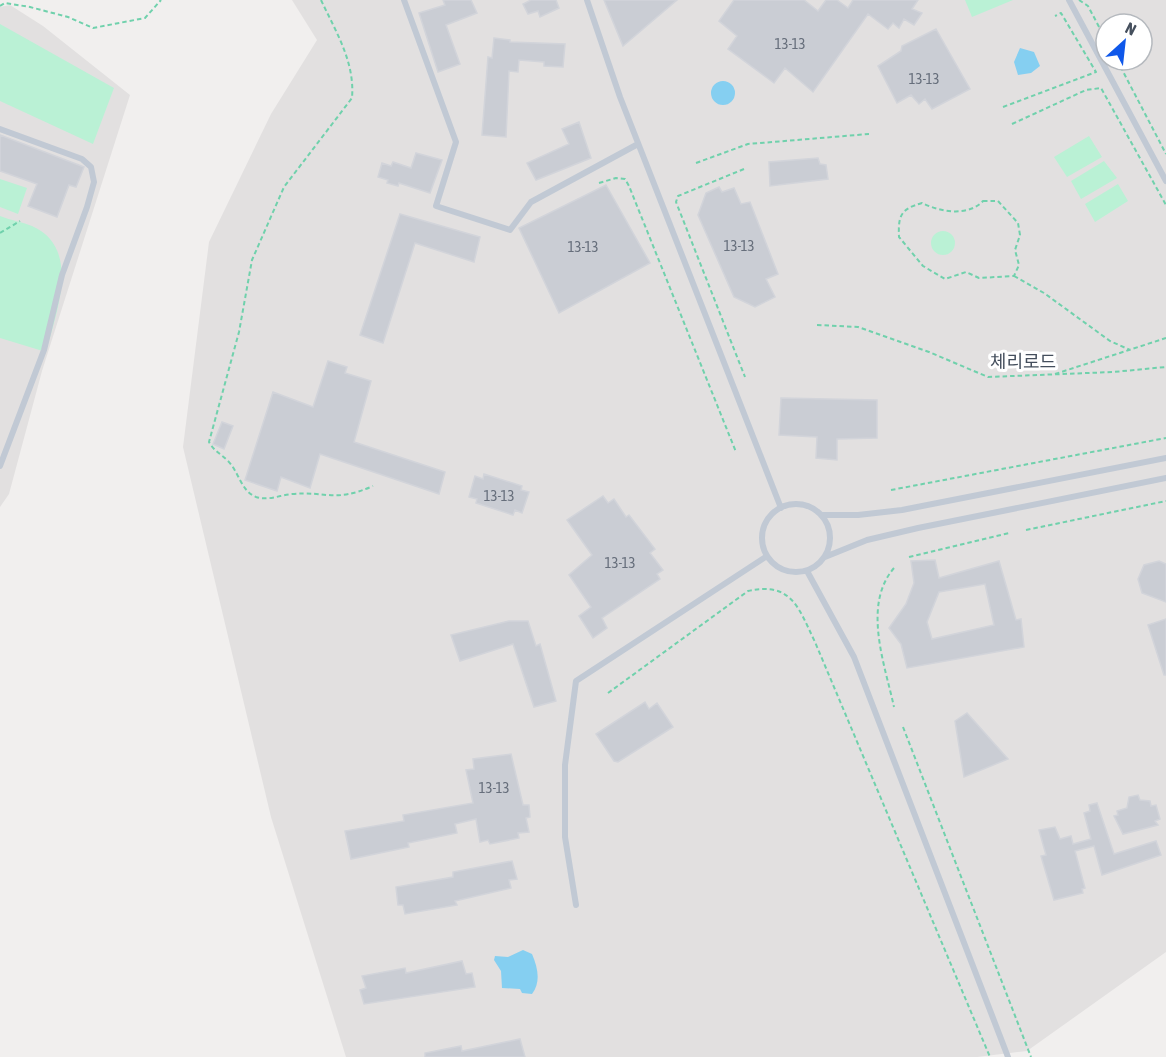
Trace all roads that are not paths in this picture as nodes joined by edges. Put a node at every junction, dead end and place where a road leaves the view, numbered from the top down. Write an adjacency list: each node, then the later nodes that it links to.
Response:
1 (404, 0): 5 (lane)
2 (587, 0): 5 (lane)
3 (1069, 0): 6 (lane)
4 (0, 129): 8 (lane)
5 (638, 144): 10 (lane)
6 (1166, 181)
7 (1166, 458): 11 (lane)
8 (0, 466)
9 (1166, 478): 13 (lane)
10 (781, 508): 11 (lane); 12 (lane)
11 (821, 515): 13 (lane)
12 (767, 556): 14 (lane); 15 (lane)
13 (825, 557): 14 (lane)
14 (807, 570): 16 (lane)
15 (576, 905)
16 (1008, 1057)

